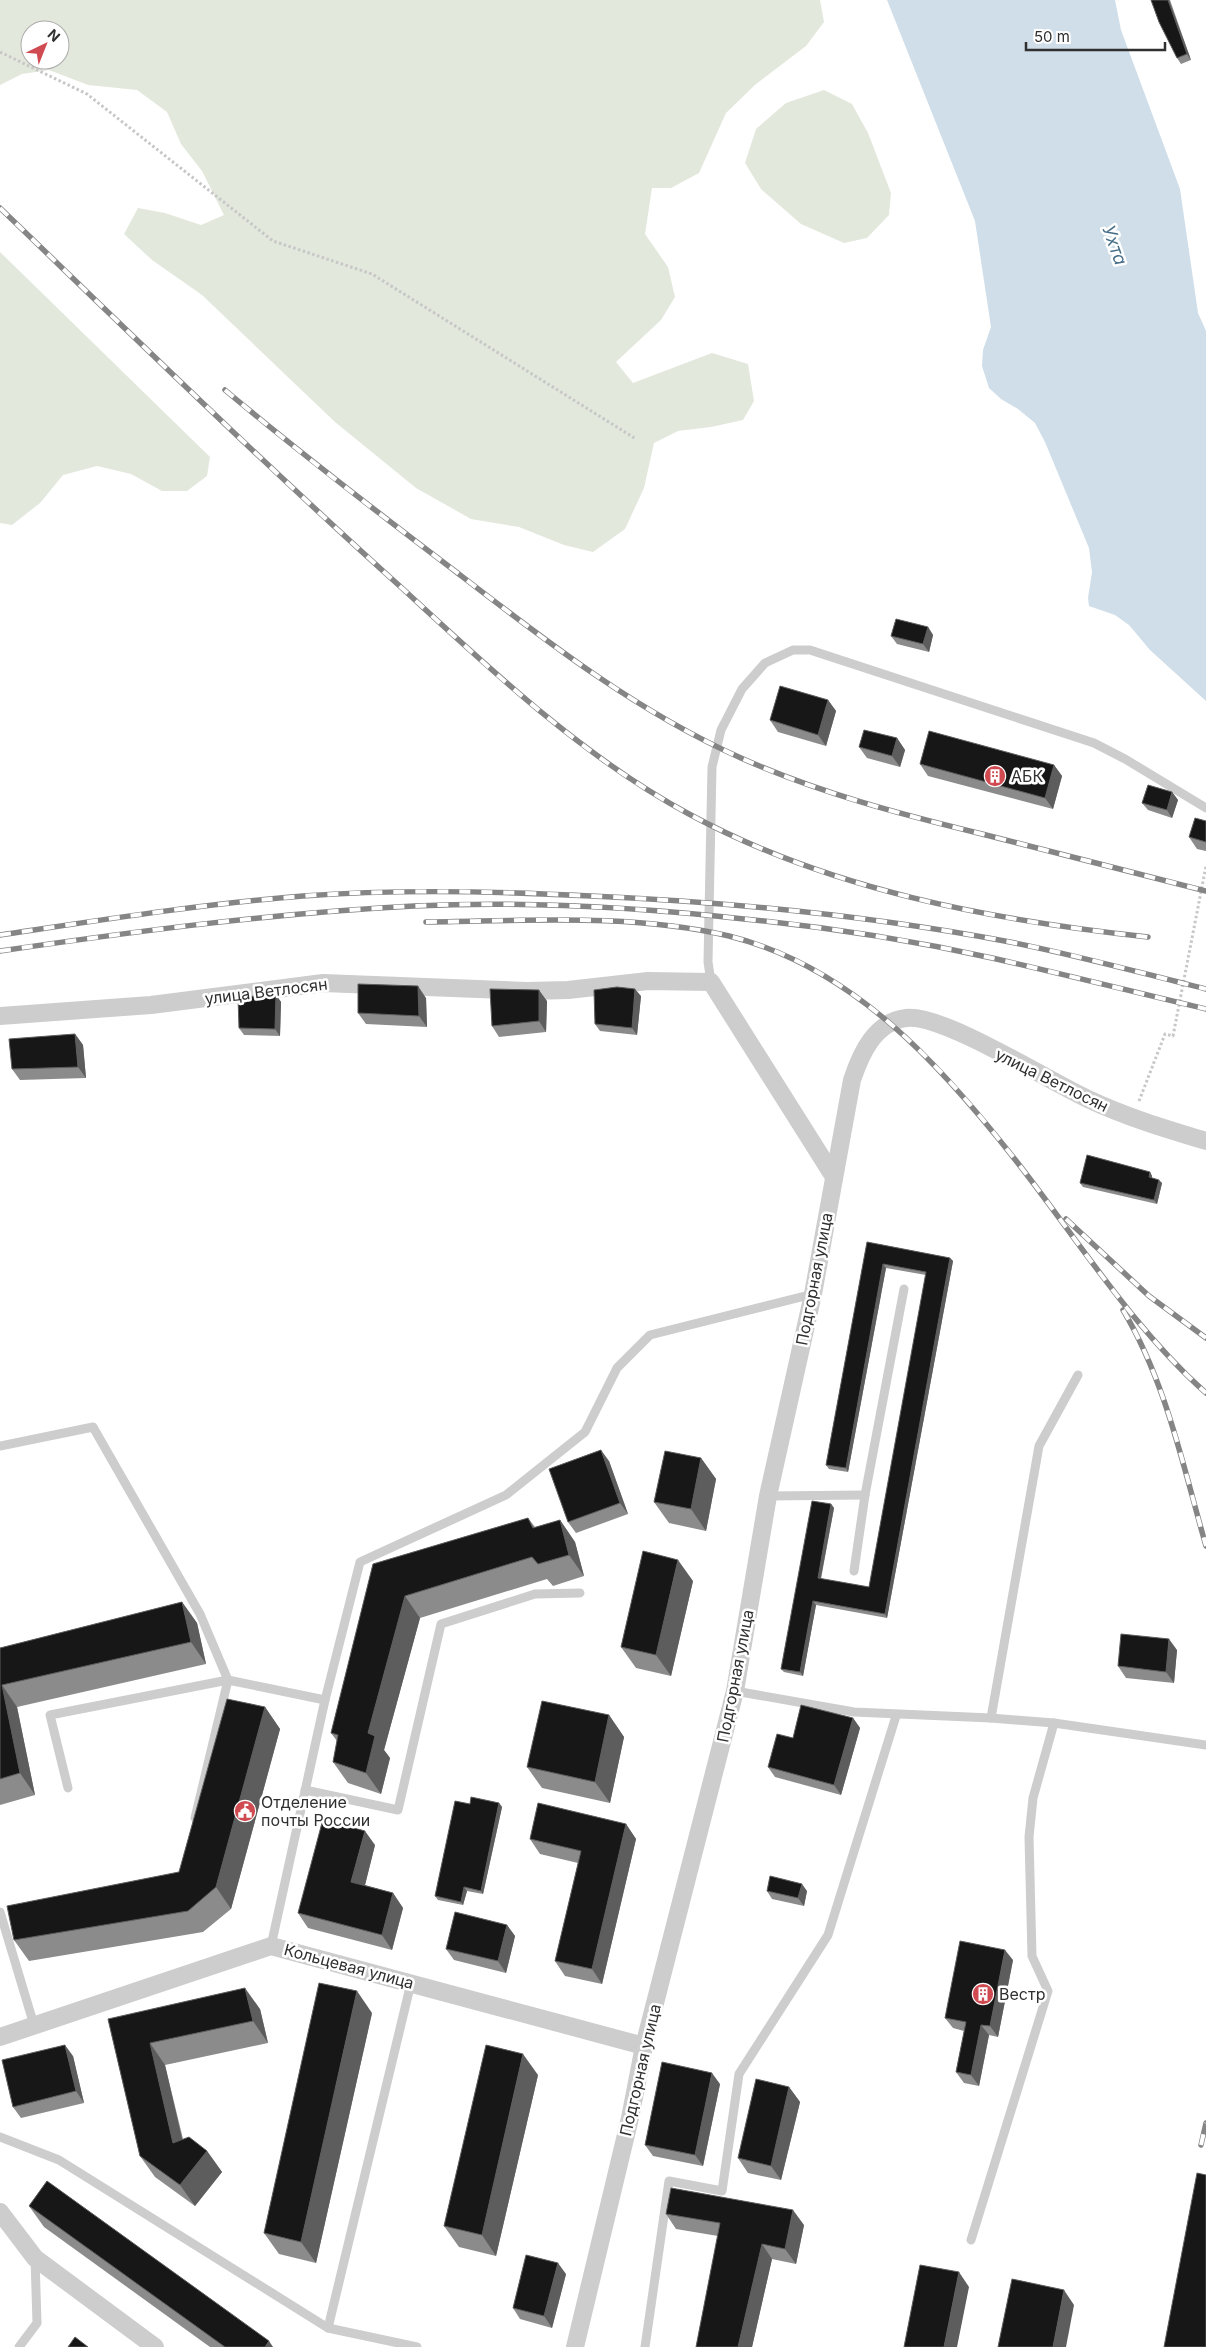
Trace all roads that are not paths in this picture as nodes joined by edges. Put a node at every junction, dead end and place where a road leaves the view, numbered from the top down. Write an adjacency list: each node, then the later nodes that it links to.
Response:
1 (1206, 808): 2 (lane)
2 (712, 982): 3 (street, улица Ветлосян); 6 (street)
3 (0, 1016)
4 (901, 1019): 5 (street, улица Ветлосян); 6 (street, Подгорная улица)
5 (1206, 1141)
6 (834, 1177): 8 (street, Подгорная улица)
7 (904, 1289): 11 (lane)
8 (813, 1294): 12 (street, Подгорная улица); 17 (lane)
9 (1078, 1375): 19 (lane)
10 (0, 1446): 15 (lane)
11 (865, 1495): 12 (lane); 13 (lane)
12 (768, 1496): 16 (street, Подгорная улица)
13 (854, 1571)
14 (580, 1593): 23 (lane)
15 (228, 1680): 17 (lane); 22 (lane); 24 (lane)
16 (736, 1692): 18 (lane); 30 (street, Подгорная улица)
17 (325, 1700): 23 (lane)
18 (896, 1716): 19 (lane); 40 (lane)
19 (991, 1718): 20 (lane)
20 (1054, 1723): 21 (lane); 33 (lane)
21 (1206, 1745)
22 (68, 1788)
23 (305, 1790): 26 (lane)
24 (191, 1831)
25 (0, 1912): 28 (lane)
26 (271, 1946): 27 (street, Кольцевая улица); 28 (street, Кольцевая улица)
27 (411, 1983): 30 (street, Кольцевая улица); 35 (lane)
28 (34, 2025): 29 (street, Кольцевая улица)
29 (0, 2037)
30 (644, 2046): 39 (street, Подгорная улица)
31 (0, 2137): 35 (lane)
32 (0, 2212): 34 (street)
33 (971, 2240)
34 (35, 2258): 36 (lane); 37 (street)
35 (328, 2328): 38 (lane)
36 (19, 2347)
37 (155, 2347)
38 (417, 2347)
39 (575, 2347)
40 (646, 2347)

